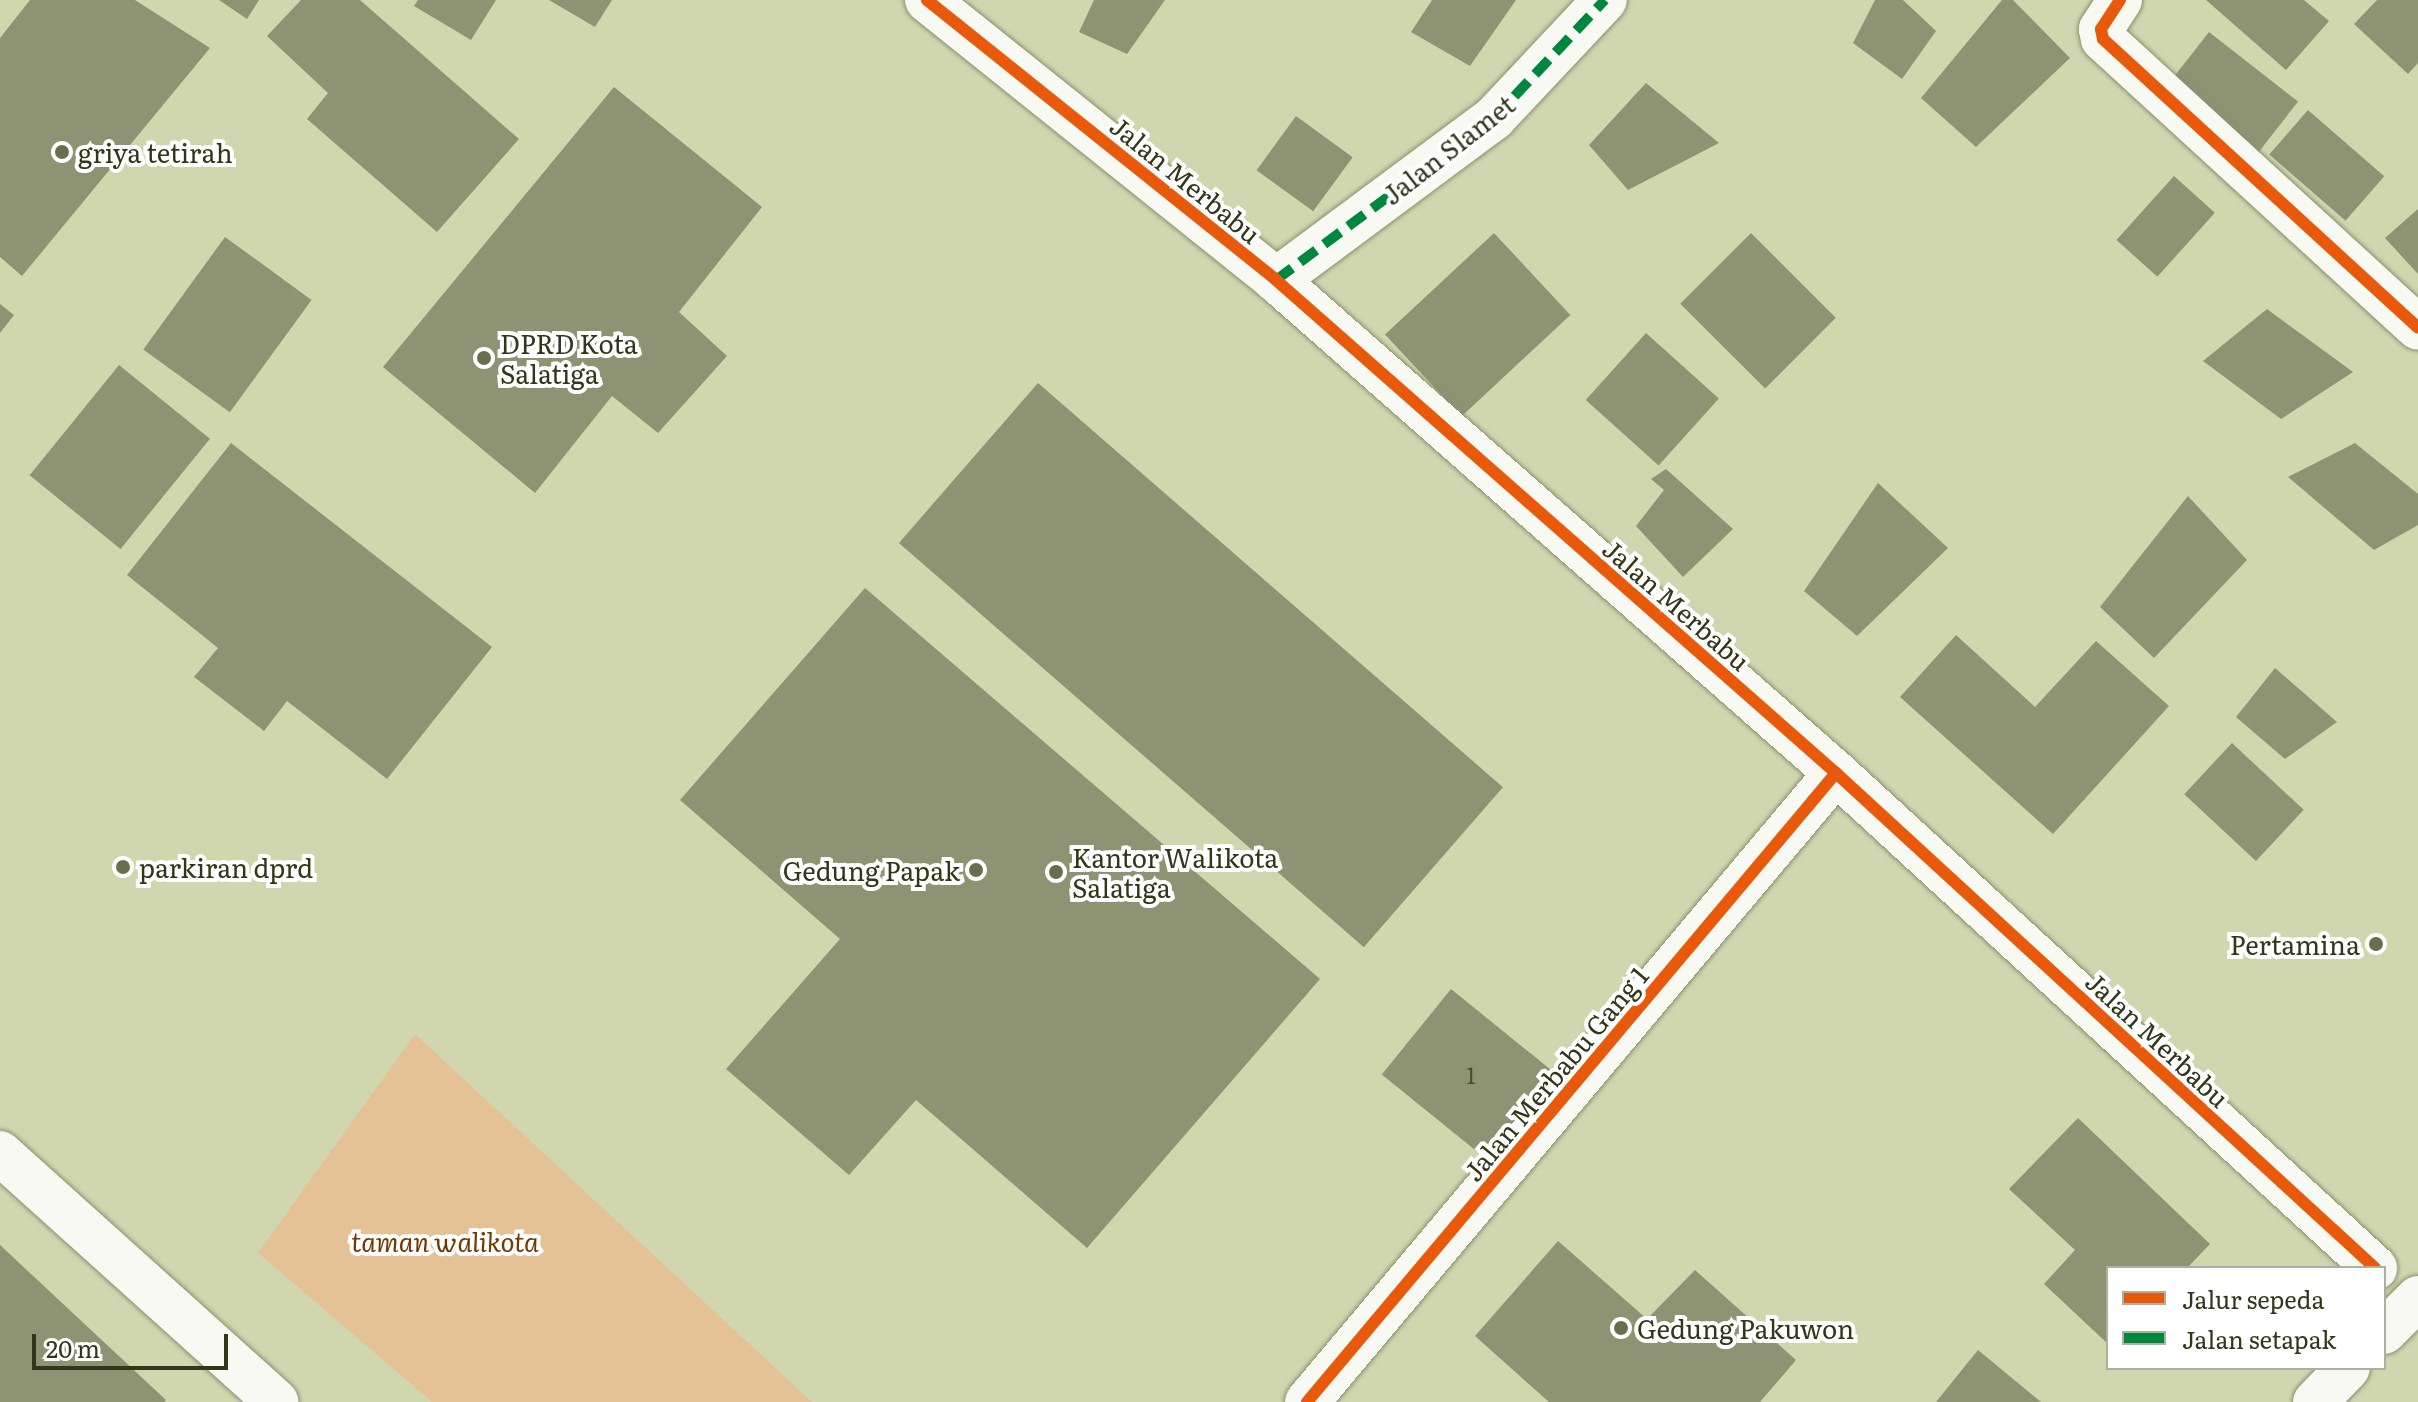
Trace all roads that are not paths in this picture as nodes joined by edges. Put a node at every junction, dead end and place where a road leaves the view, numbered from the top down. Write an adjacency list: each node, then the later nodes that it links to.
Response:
1 (927, 0): 4 (street, Jalan Merbabu)
2 (1605, 0): 4 (street, Jalan Slamet)
3 (2120, 0): 5 (street)
4 (1276, 280): 6 (street, Jalan Merbabu)
5 (2418, 328)
6 (1836, 773): 8 (street, Jalan Merbabu); 11 (street, Jalan Merbabu Gang 1)
7 (0, 1153): 10 (street)
8 (2373, 1266)
9 (2346, 1370): 12 (street)
10 (277, 1402)
11 (1307, 1402)
12 (2315, 1402)

